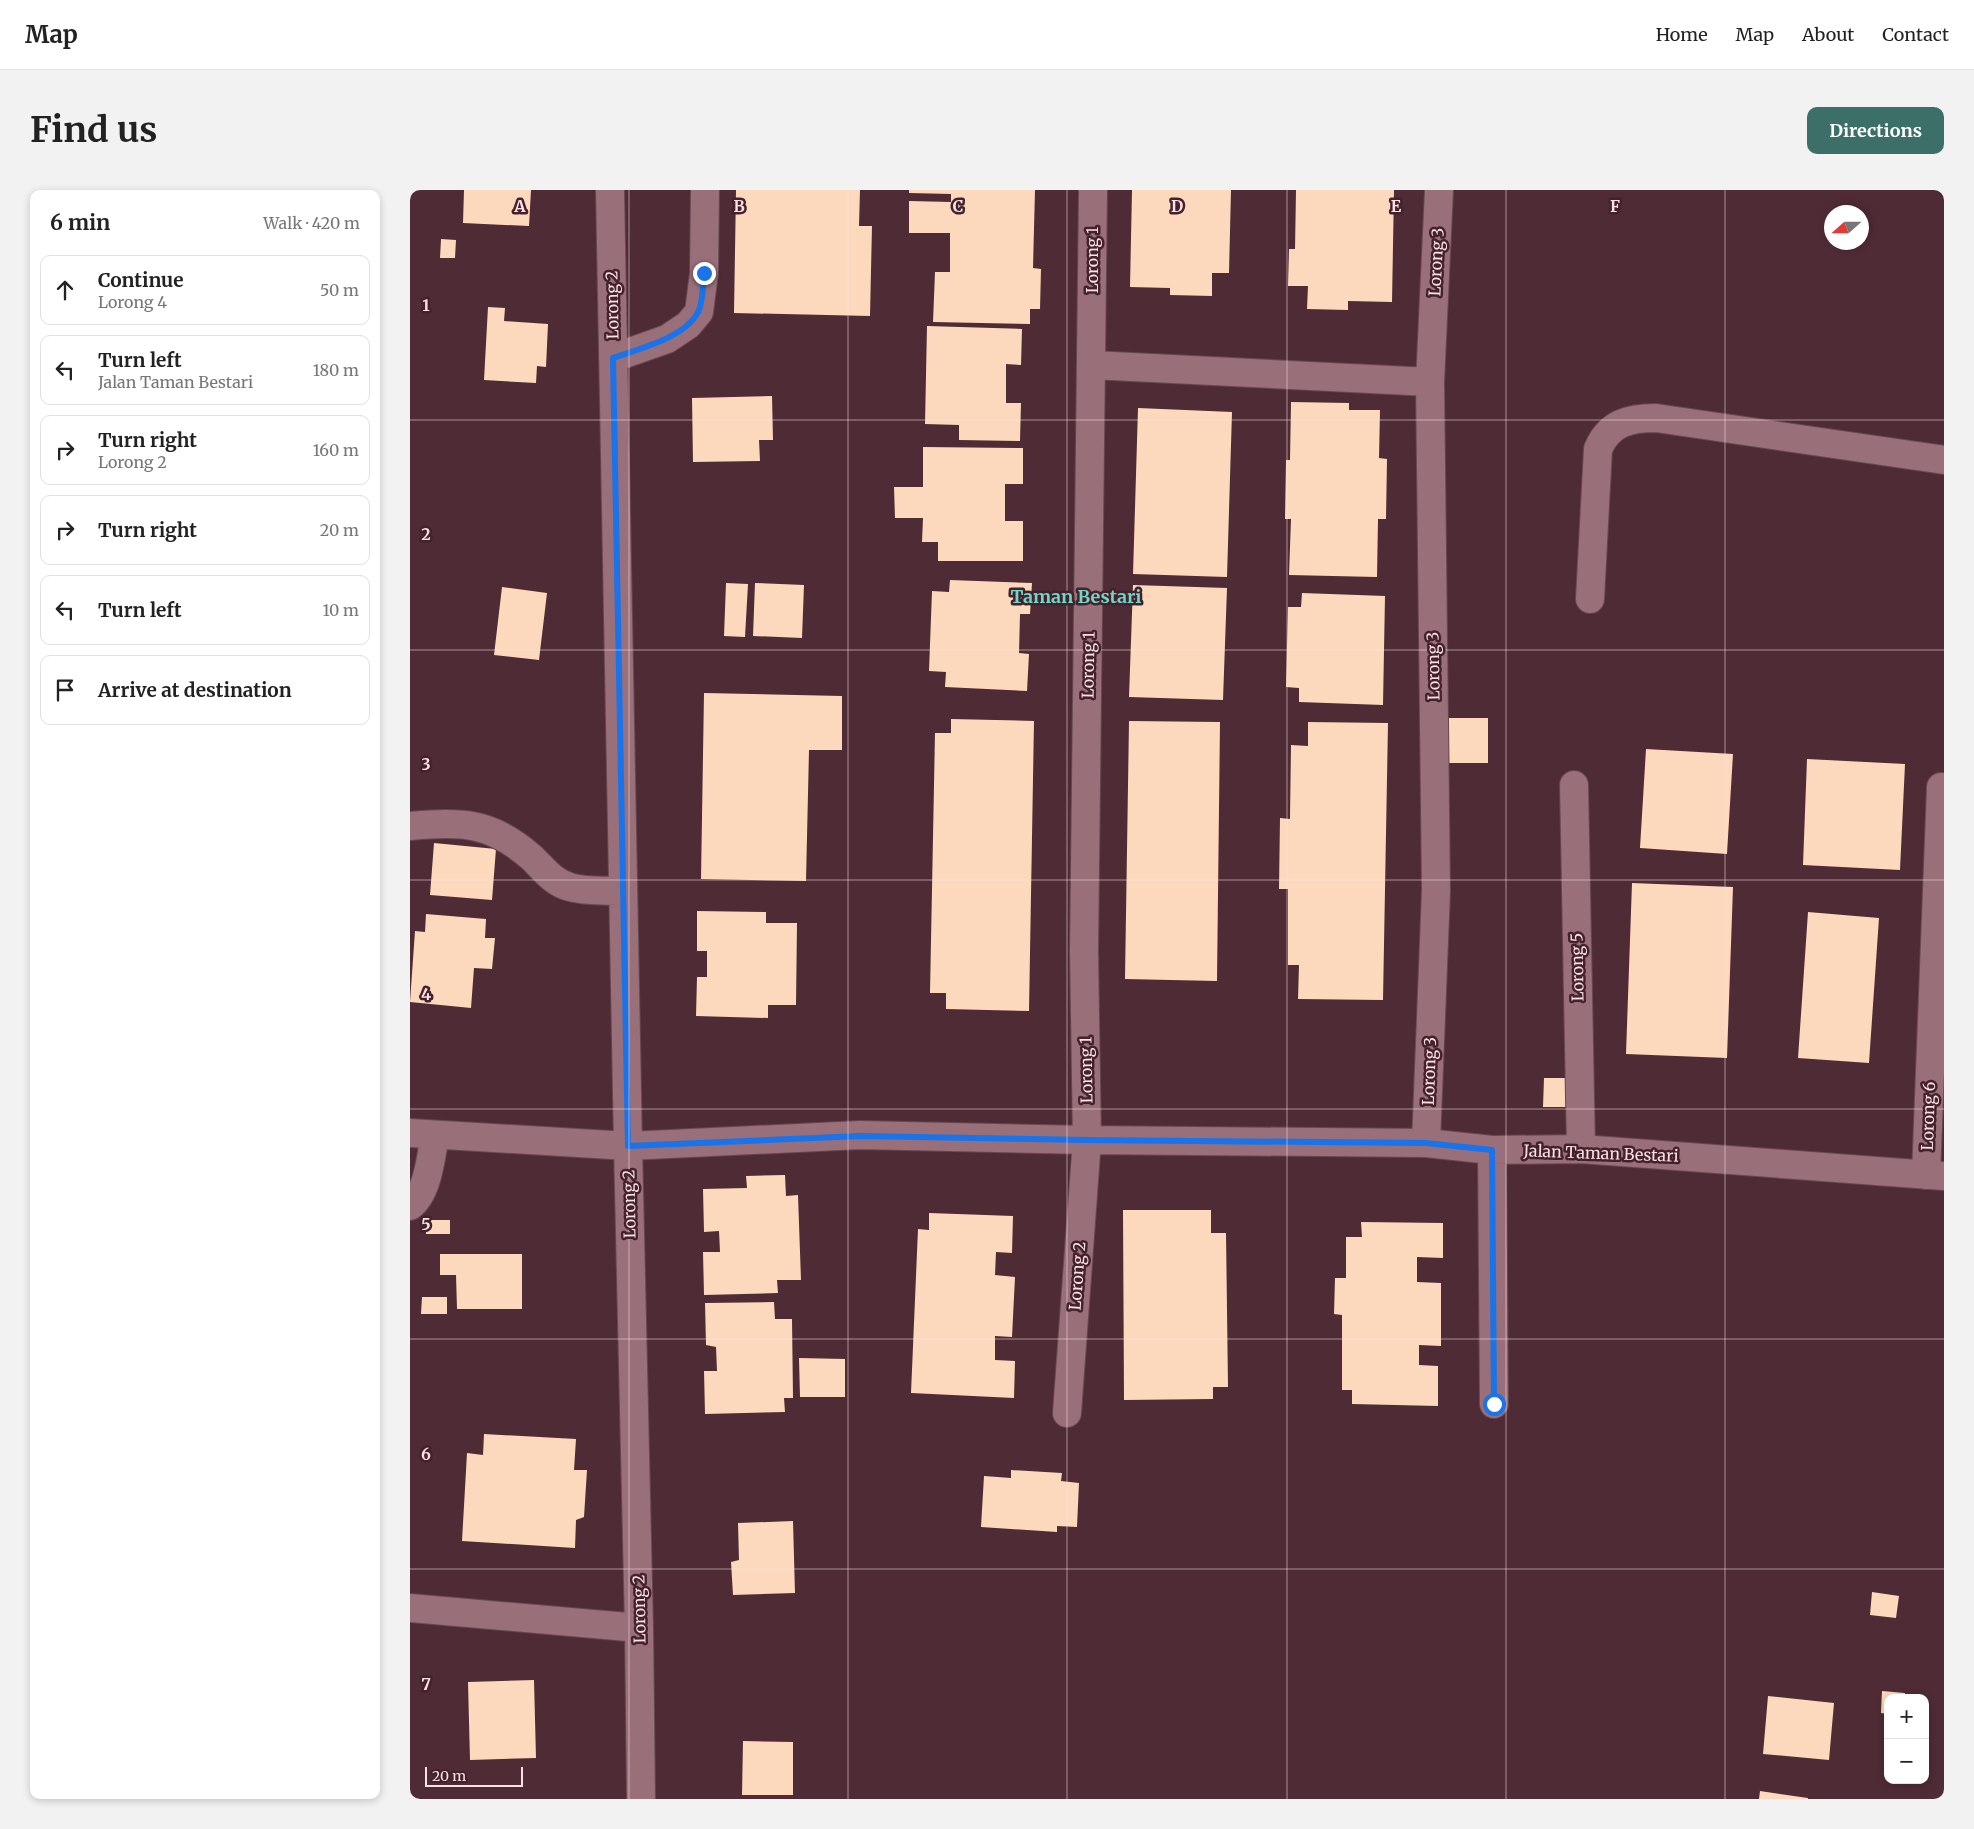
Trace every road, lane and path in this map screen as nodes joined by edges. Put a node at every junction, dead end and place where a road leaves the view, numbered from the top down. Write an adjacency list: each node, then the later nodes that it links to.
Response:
1 (610, 190): 5 (street, Lorong 2)
2 (705, 190): 5 (street)
3 (1093, 190): 6 (street, Lorong 1)
4 (1439, 190): 7 (street, Lorong 3)
5 (613, 358): 13 (street, Lorong 2)
6 (1092, 364): 7 (street); 15 (street, Lorong 1)
7 (1430, 382): 16 (street, Lorong 3)
8 (1944, 460): 9 (street)
9 (1590, 599)
10 (1574, 785): 18 (street, Lorong 5)
11 (1941, 787): 20 (street, Lorong 6)
12 (410, 826): 13 (street)
13 (623, 891): 17 (street, Lorong 2)
14 (422, 1134): 17 (street, Jalan Taman Bestari); 21 (street)
15 (1086, 1140): 16 (street, Jalan Taman Bestari); 17 (street, Jalan Taman Bestari); 23 (street, Lorong 2)
16 (1426, 1143): 19 (street, Jalan Taman Bestari)
17 (628, 1146): 25 (street, Lorong 2)
18 (1581, 1149): 19 (street, Jalan Taman Bestari); 20 (street, Jalan Taman Bestari)
19 (1492, 1150): 22 (street)
20 (1935, 1175)
21 (410, 1206)
22 (1494, 1404)
23 (1067, 1412)
24 (410, 1608): 25 (street)
25 (639, 1628): 26 (street, Lorong 2)
26 (641, 1799)

